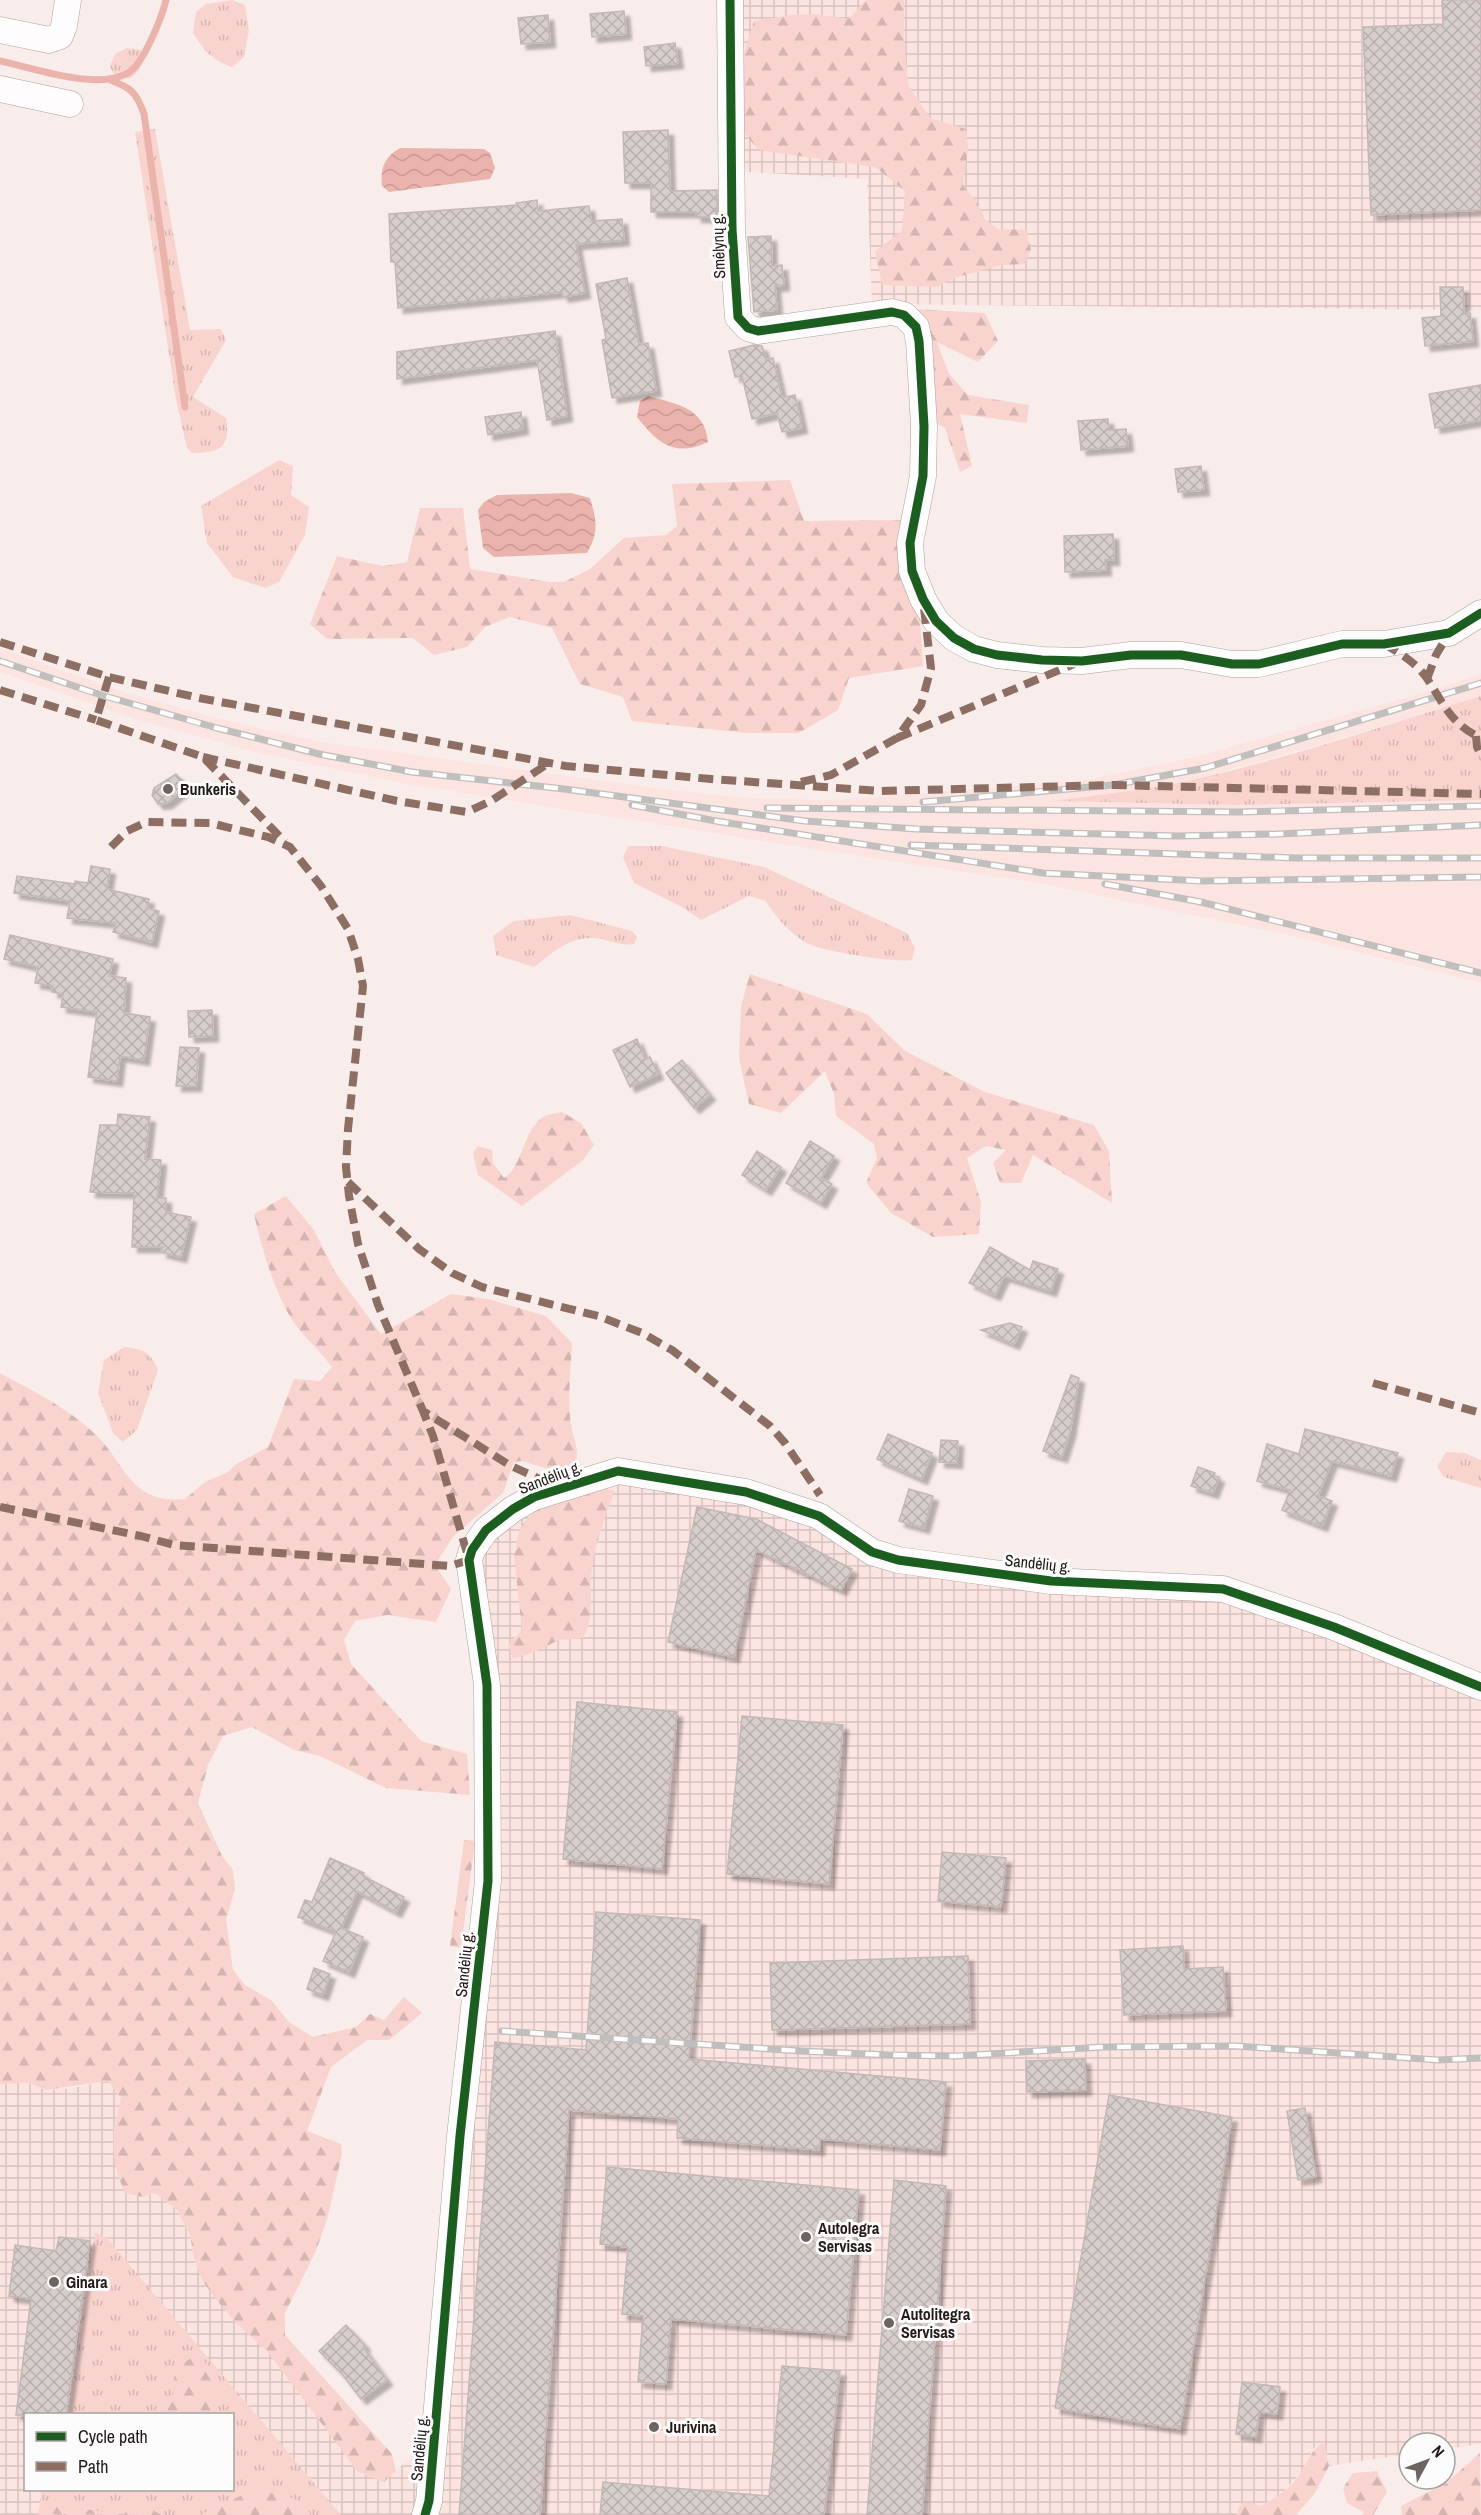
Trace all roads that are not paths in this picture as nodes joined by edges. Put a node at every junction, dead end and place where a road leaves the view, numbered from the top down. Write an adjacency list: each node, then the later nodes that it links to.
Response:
1 (68, 0): 3 (street)
2 (730, 0): 6 (street, Smėlynų g.)
3 (0, 30)
4 (0, 89): 5 (street)
5 (69, 104)
6 (1481, 613)
7 (1481, 1687): 8 (street, Sandėlių g.)
8 (425, 2515)

